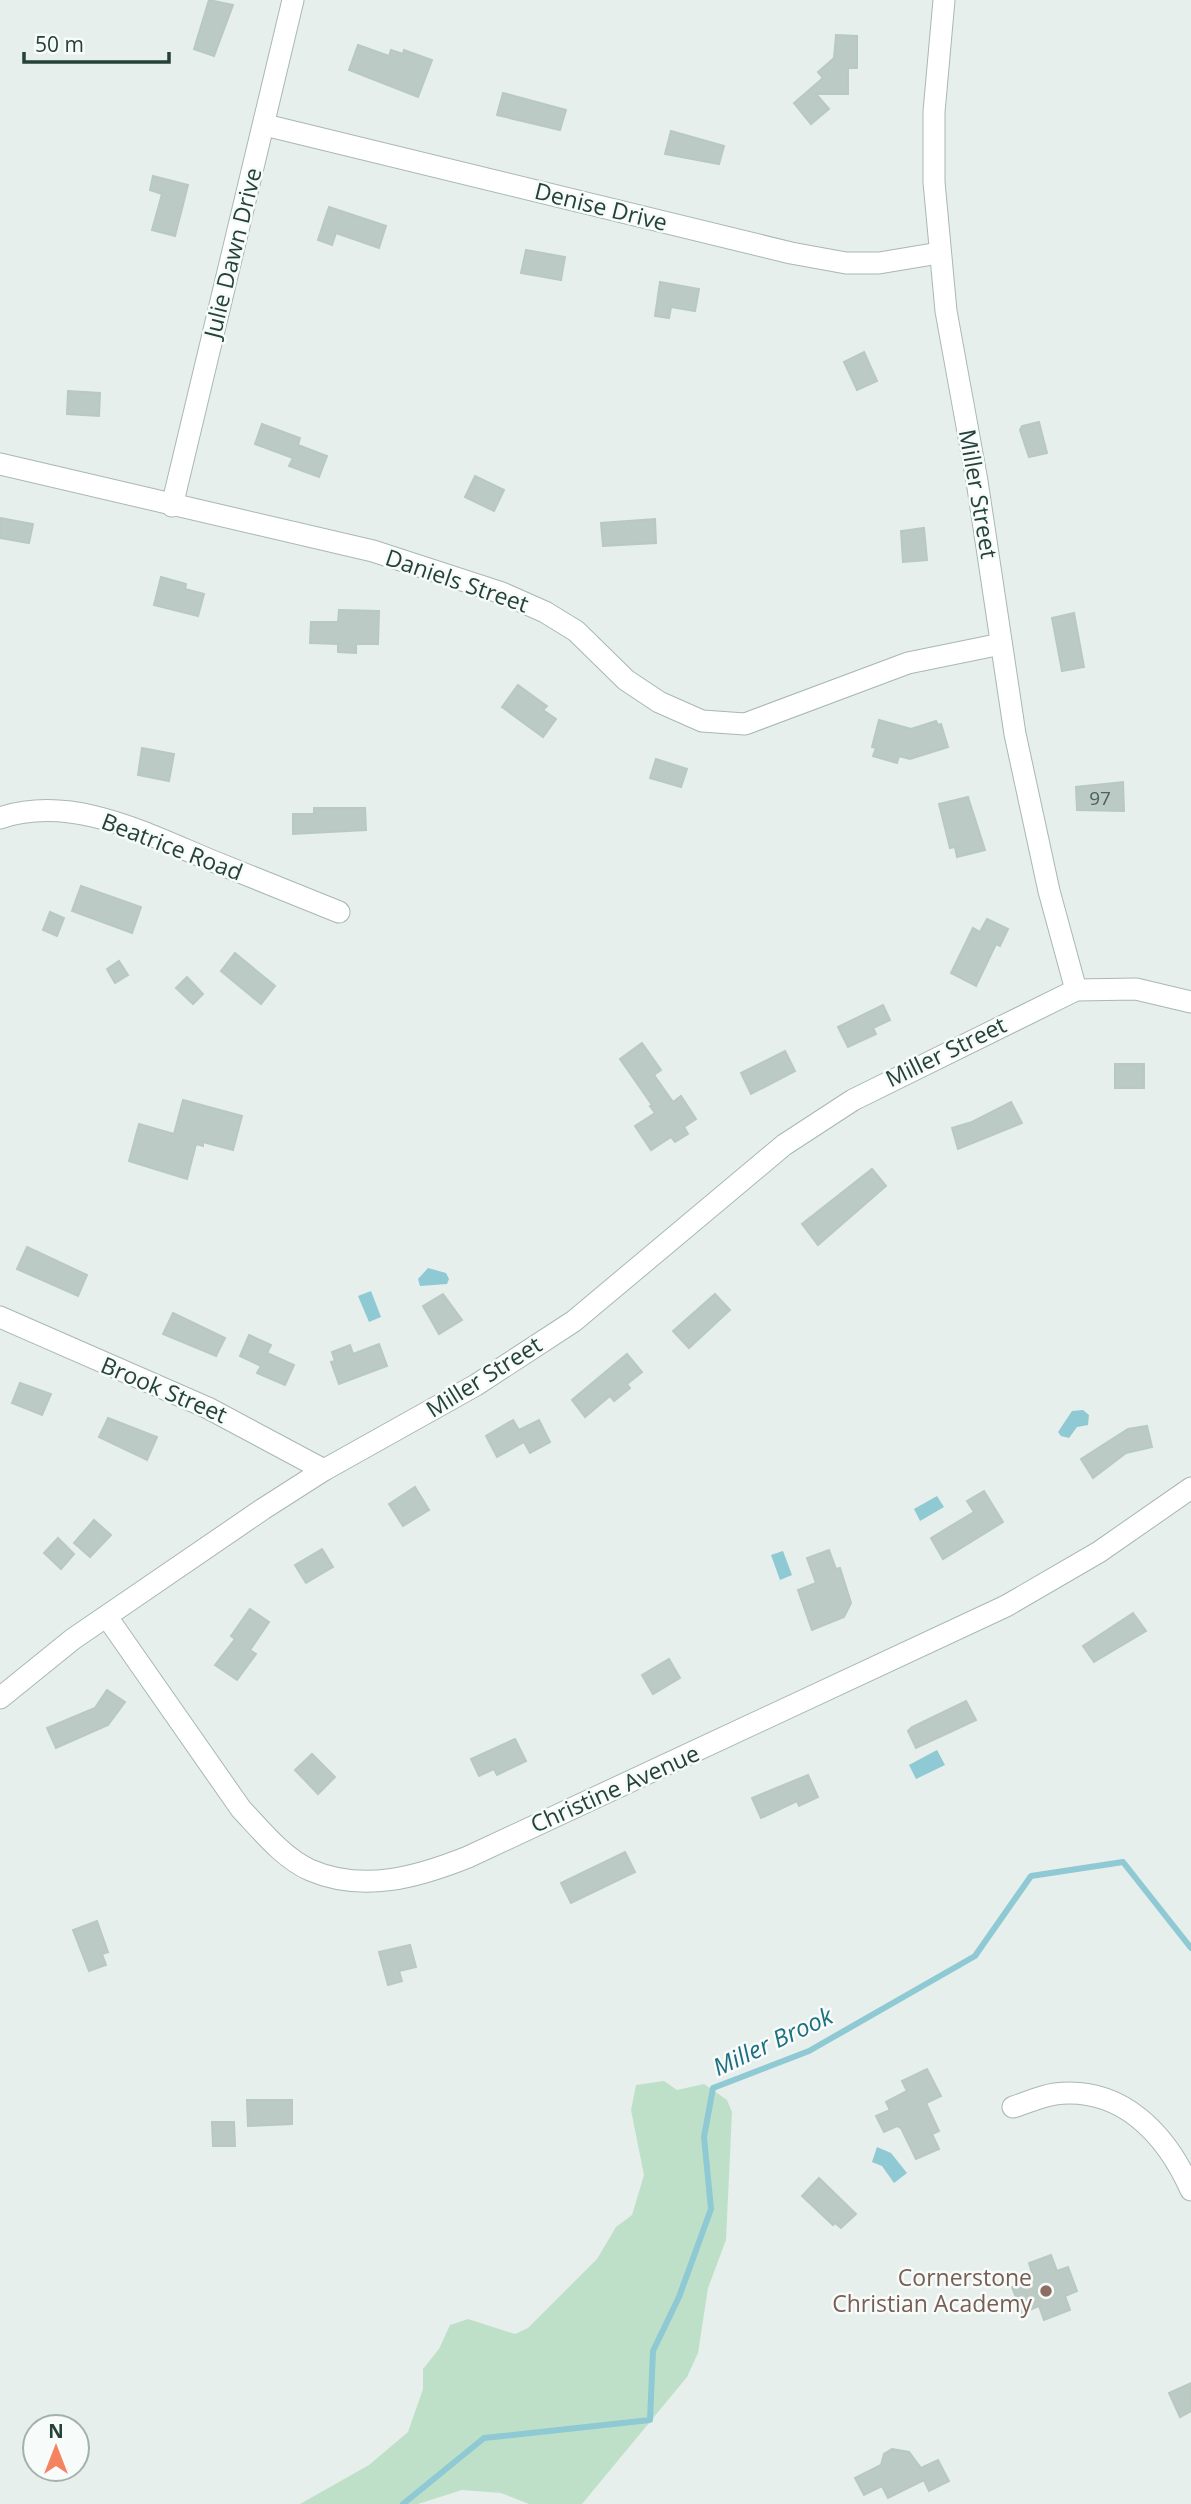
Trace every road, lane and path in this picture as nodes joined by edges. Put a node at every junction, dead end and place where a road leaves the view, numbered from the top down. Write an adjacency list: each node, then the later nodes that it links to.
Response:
1 (293, 0): 3 (street, Julie Dawn Drive)
2 (944, 0): 4 (street, Miller Street)
3 (265, 125): 4 (street, Denise Drive); 6 (street, Julie Dawn Drive)
4 (939, 253): 7 (street, Miller Street)
5 (0, 464): 6 (street, Daniels Street)
6 (172, 506): 7 (street, Daniels Street)
7 (1001, 644): 10 (street, Miller Street)
8 (0, 818): 9 (street, Beatrice Road)
9 (339, 912)
10 (1076, 990): 11 (street); 13 (street, Miller Street)
11 (1191, 1002)
12 (0, 1317): 13 (street, Brook Street)
13 (324, 1470): 15 (street, Miller Street)
14 (1191, 1488): 15 (street, Christine Avenue)
15 (107, 1617): 16 (street, Miller Street)
16 (0, 1698)
17 (1013, 2107): 18 (street)
18 (1191, 2190)

